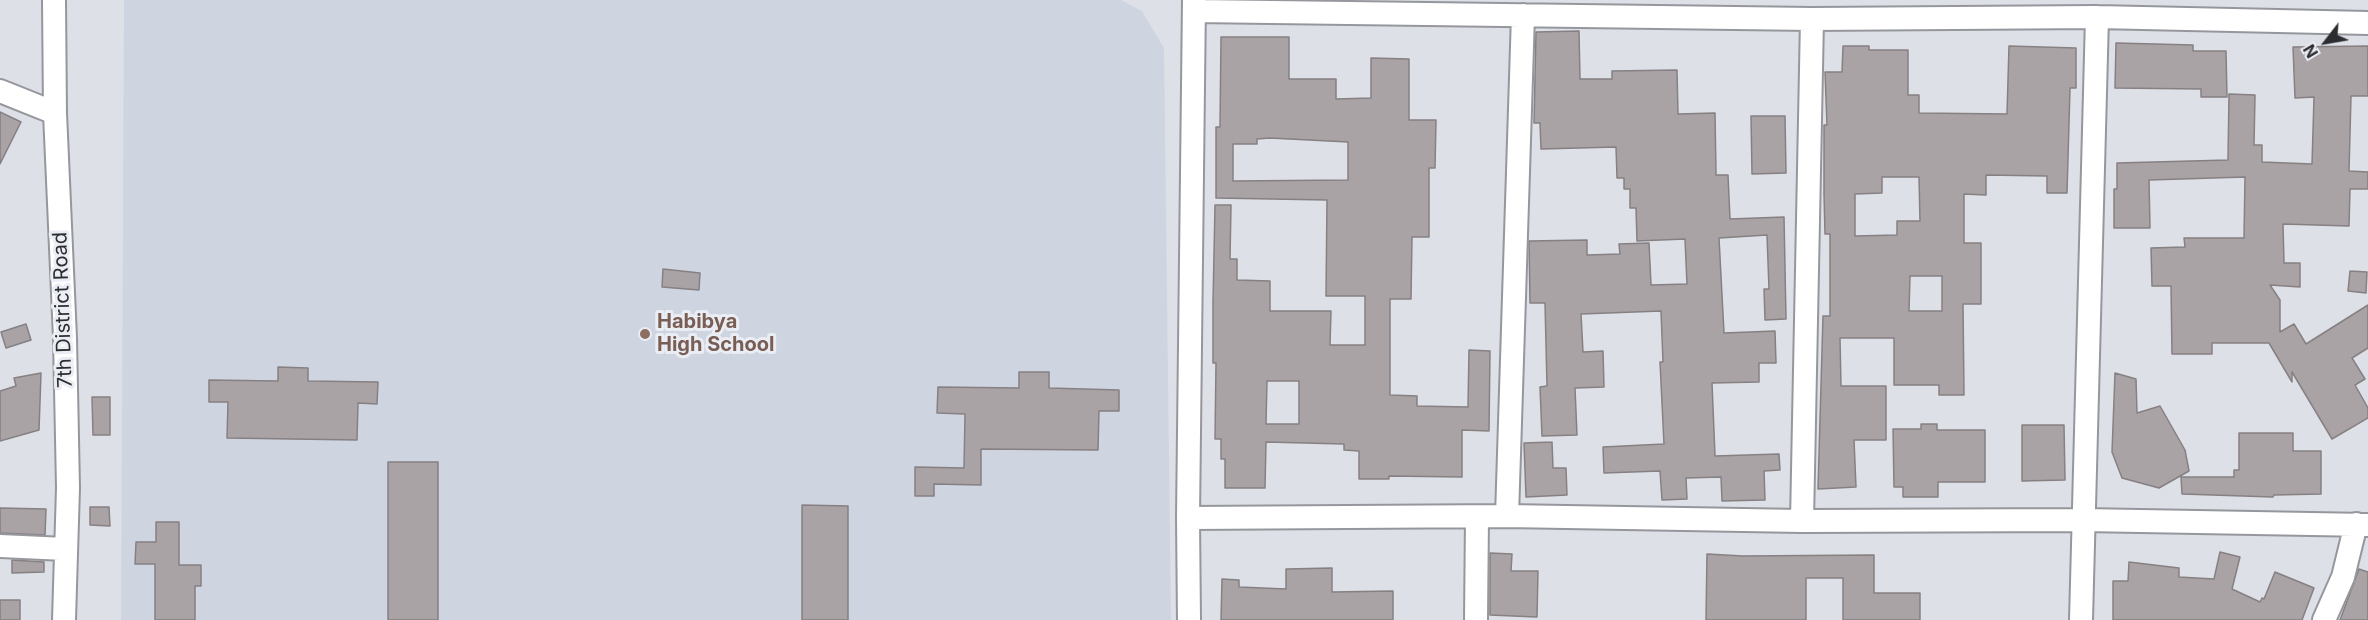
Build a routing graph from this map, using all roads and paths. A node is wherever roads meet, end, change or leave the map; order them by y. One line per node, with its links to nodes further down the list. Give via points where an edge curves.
1 (54, 0): 8 (street, 7th District Road)
2 (1194, 5): 3 (street); 11 (street)
3 (1523, 15): 5 (street); 9 (street)
4 (2097, 17): 5 (street); 6 (street); 12 (street)
5 (1812, 19): 13 (street)
6 (2368, 24)
7 (0, 91): 8 (street)
8 (55, 113): 16 (street, 7th District Road, via 65,338)
9 (1507, 516): 10 (street); 13 (street)
10 (1477, 517): 11 (street); 19 (street)
11 (1188, 518): 18 (street)
12 (2084, 520): 13 (street); 14 (street); 20 (street)
13 (1802, 521)
14 (2362, 524): 21 (street)
15 (0, 546): 16 (street)
16 (65, 549): 17 (street, 7th District Road)
17 (64, 620)
18 (1189, 620)
19 (1476, 620)
20 (2081, 620)
21 (2324, 620)

